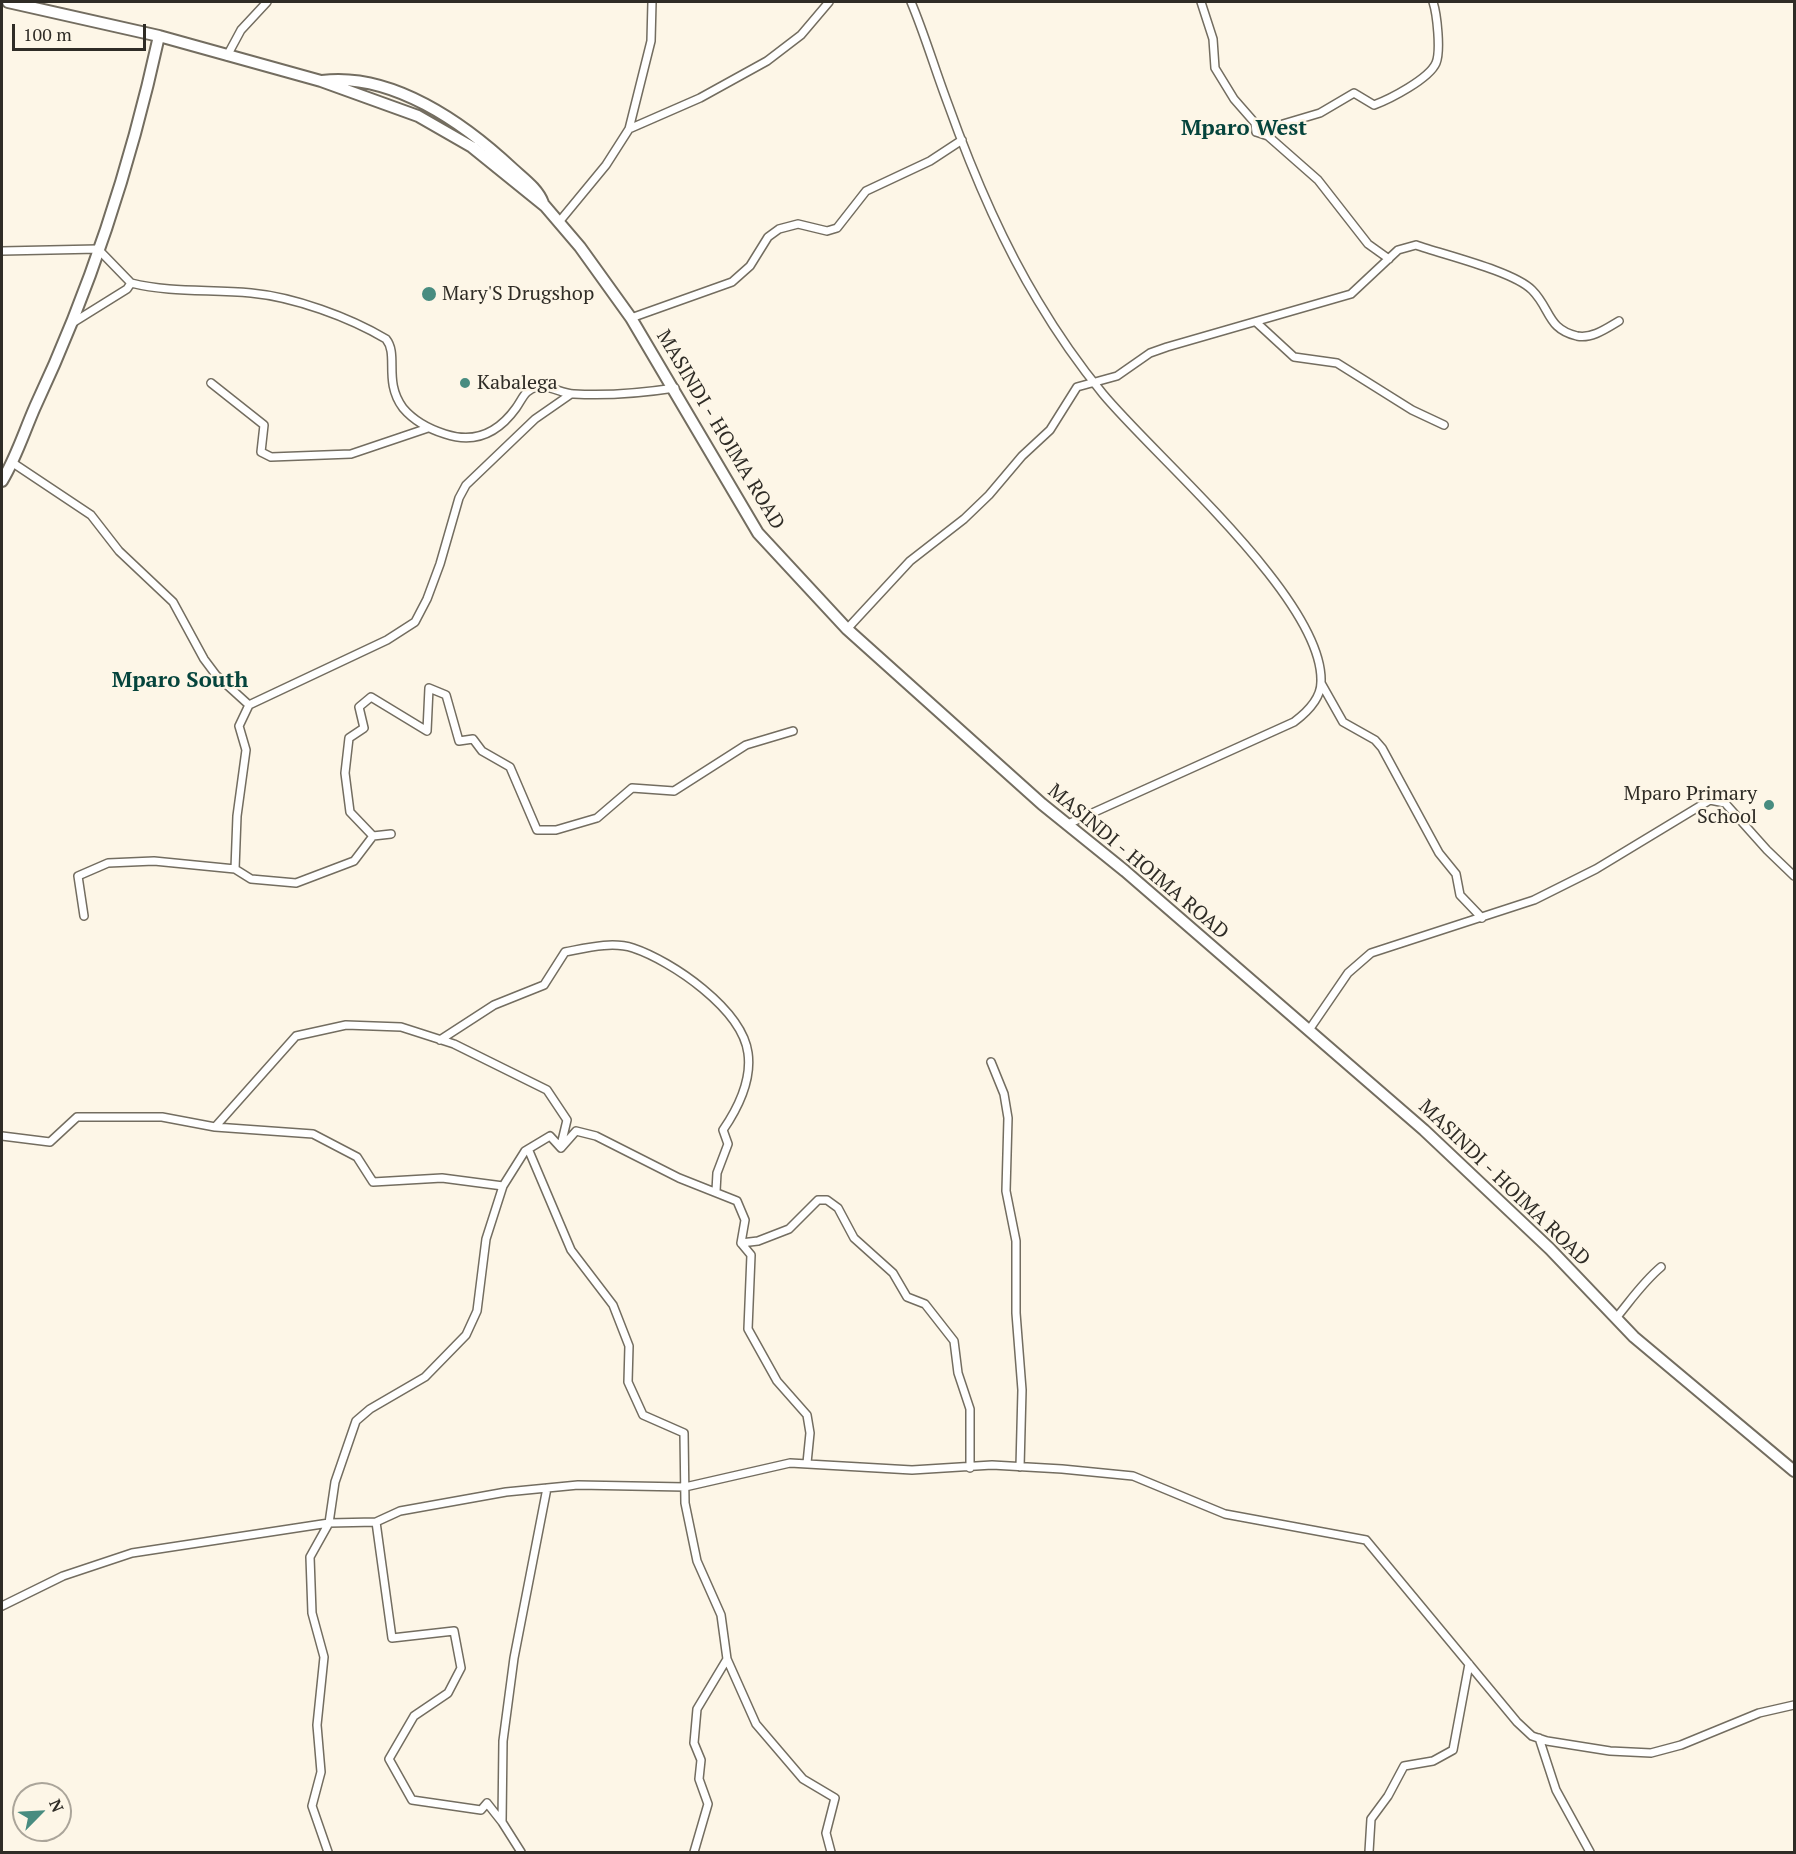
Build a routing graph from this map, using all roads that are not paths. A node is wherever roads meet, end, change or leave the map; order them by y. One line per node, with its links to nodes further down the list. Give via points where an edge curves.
1 (8, 2): 8 (main road, MASINDI - HOIMA ROAD)
2 (267, 2): 9 (street, via 241,30)
3 (652, 2): 10 (street, via 651,41)
4 (829, 2): 10 (street, via 801,35 767,61 700,98)
5 (911, 2): 12 (street)
6 (1201, 2): 11 (street, via 1213,39 1215,68 1255,123)
7 (1433, 2): 11 (street, via 1437,61 1430,71 1374,105 1354,93 1320,113)
8 (159, 36): 9 (main road, MASINDI - HOIMA ROAD); 14 (main road, via 134,143)
9 (227, 56): 13 (main road, MASINDI - HOIMA ROAD, via 321,81 437,125 472,147)
10 (629, 129): 13 (street, via 606,165)
11 (1256, 132): 16 (street, via 1268,136 1318,180 1368,244)
12 (962, 140): 18 (street, via 930,161 866,191 837,228 827,231 798,224 779,229 732,282); 23 (street, via 1008,247 1039,303)
13 (559, 222): 18 (main road, MASINDI - HOIMA ROAD)
14 (98, 249): 15 (street); 17 (street); 20 (main road)
15 (2, 250)
16 (1389, 259): 19 (street, via 1398,250 1416,245 1509,277 1533,290 1558,330 1577,336 1597,334); 21 (street, via 1351,294)
17 (131, 283): 20 (street); 27 (street, via 170,290 254,293 306,304 380,335 392,349 390,375 395,394 403,407)
18 (631, 318): 24 (main road, MASINDI - HOIMA ROAD)
19 (1619, 321)
20 (73, 322): 28 (main road)
21 (1256, 322): 23 (street, via 1167,347 1117,376); 26 (street, via 1294,357 1337,363 1412,410)
22 (212, 382): 27 (street, via 264,425 261,452 272,457 351,454)
23 (1095, 383): 30 (street, via 1077,387 1050,430 989,495 910,561); 31 (street, via 1266,568 1305,630)
24 (675, 388): 25 (street); 30 (main road, MASINDI - HOIMA ROAD, via 758,533)
25 (572, 394): 27 (street, via 543,387 528,390 508,417 490,433 477,438 454,437); 32 (street, via 535,419 466,485 427,599 415,622 403,632)
26 (1444, 425)
27 (428, 428)
28 (13, 463): 29 (main road); 32 (street, via 92,514 119,551 173,602 204,659)
29 (2, 481)
30 (848, 629): 34 (main road, MASINDI - HOIMA ROAD)
31 (1322, 683): 34 (street, via 1311,706 1286,727); 40 (street, via 1343,722 1382,748 1439,853 1456,874 1460,895)
32 (249, 705): 37 (street, via 239,726 246,750)
33 (793, 731): 36 (street, via 746,745 674,791 632,788 597,818 556,830 537,831 510,767 482,751 473,739 459,741 446,695 429,688 427,731 371,698 359,706 364,728 349,738 345,773 350,812)
34 (1068, 825): 41 (main road, MASINDI - HOIMA ROAD)
35 (391, 834): 36 (street)
36 (373, 836): 37 (street, via 354,861 296,883 251,879)
37 (235, 869): 39 (street, via 154,861 108,863 78,876)
38 (1794, 876): 40 (street, via 1725,803 1710,800 1578,879)
39 (84, 916)
40 (1482, 918): 41 (street, via 1371,953 1348,973)
41 (1310, 1030): 52 (main road, MASINDI - HOIMA ROAD, via 1424,1130 1550,1249)
42 (440, 1040): 44 (street, via 401,1027 346,1025 296,1036); 46 (street, via 548,1090 567,1120); 49 (street, via 494,1005 544,985 565,952 596,946 632,947 669,964 711,996 730,1017 748,1053 745,1088 723,1130 728,1144 717,1173)
43 (991, 1062): 54 (street, via 1004,1094 1008,1118 1006,1191 1016,1241 1022,1390)
44 (215, 1126): 45 (street, via 162,1117 77,1117 50,1142); 48 (street, via 313,1134 357,1157 373,1182 442,1178)
45 (2, 1136)
46 (561, 1148): 47 (street, via 550,1136); 49 (street, via 576,1131 596,1136 679,1179)
47 (529, 1151): 48 (street, via 513,1167); 57 (street, via 571,1251 613,1305 629,1346 628,1382 643,1415 684,1432)
48 (503, 1186): 60 (street, via 486,1239 477,1311 466,1335 425,1377 356,1421 335,1482)
49 (716, 1191): 50 (street, via 742,1207 745,1220)
50 (741, 1243): 53 (street, via 751,1255 748,1329 777,1381 807,1415); 55 (street, via 789,1229 818,1200 827,1200 838,1208 854,1238 893,1273 907,1297 925,1304 951,1334 970,1409)
51 (1661, 1267): 52 (street, via 1643,1281)
52 (1616, 1318): 56 (main road, MASINDI - HOIMA ROAD)
53 (807, 1463): 55 (street, via 912,1470); 57 (street, via 790,1463)
54 (1020, 1467): 55 (street); 63 (street, via 1134,1476 1225,1514 1366,1540)
55 (970, 1468)
56 (1794, 1471)
57 (685, 1487): 58 (street); 62 (street, via 697,1560 721,1615)
58 (547, 1488): 59 (street, via 400,1511); 66 (street, via 514,1658 503,1741)
59 (375, 1522): 60 (street); 66 (street, via 392,1638 454,1631 461,1668 448,1694 414,1716 389,1759 412,1800 481,1810 487,1803)
60 (329, 1523): 61 (street, via 132,1553 63,1576); 67 (street, via 310,1557 312,1613 324,1657 317,1725 321,1772 312,1806)
61 (2, 1606)
62 (727, 1659): 69 (street, via 697,1709 694,1743 701,1760 699,1779 708,1804); 70 (street, via 756,1724 802,1779 835,1798 826,1833)
63 (1469, 1664): 65 (street, via 1517,1722); 71 (street, via 1454,1750 1433,1761 1404,1766 1371,1820)
64 (1794, 1705): 65 (street, via 1759,1713 1652,1753 1610,1751)
65 (1539, 1738): 72 (street, via 1556,1790)
66 (502, 1822): 68 (street)
67 (328, 1852)
68 (521, 1852)
69 (694, 1852)
70 (831, 1852)
71 (1369, 1852)
72 (1590, 1852)

